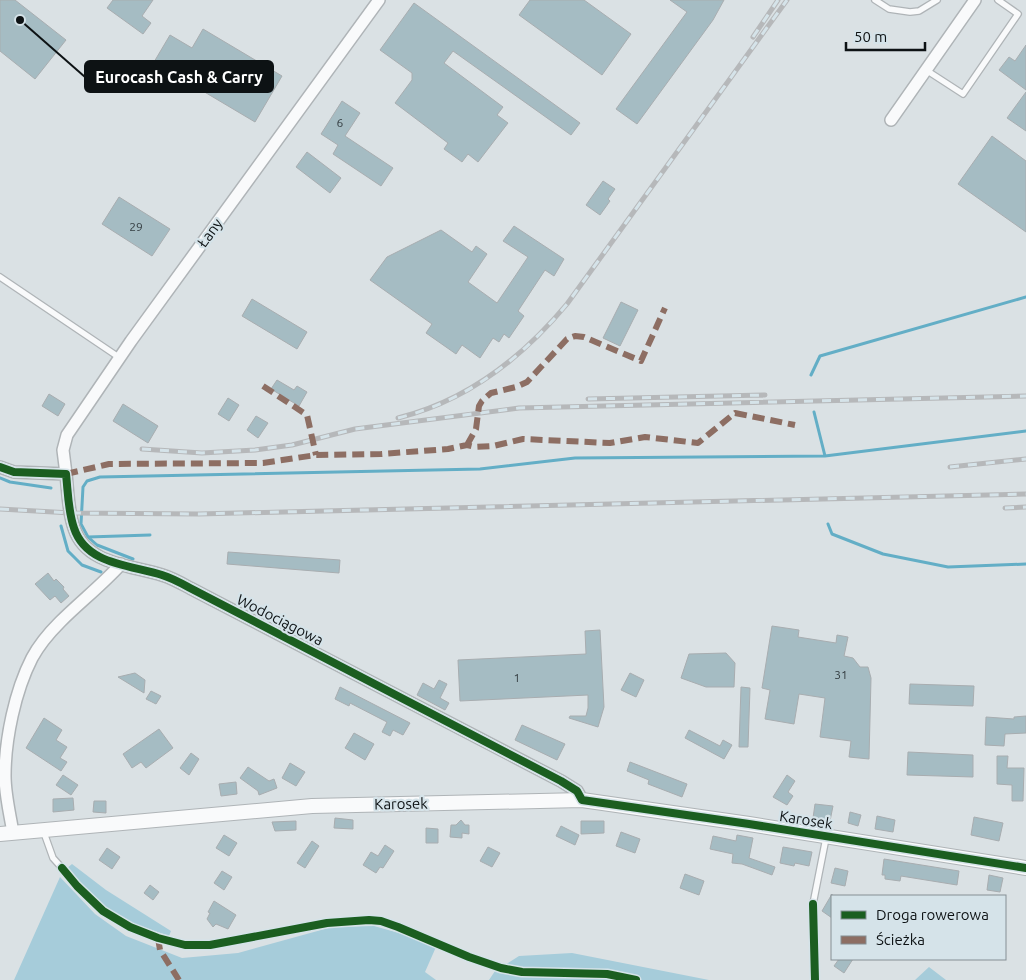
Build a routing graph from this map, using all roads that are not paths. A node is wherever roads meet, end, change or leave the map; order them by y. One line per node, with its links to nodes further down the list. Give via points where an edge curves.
1 (379, 0): 9 (street, Łany)
2 (875, 0): 3 (lane, via 888,9 910,12 919,11)
3 (937, 0)
4 (975, 0): 6 (street)
5 (998, 0): 6 (lane, via 1018,14 963,94)
6 (926, 70): 7 (street)
7 (891, 120)
8 (0, 277): 9 (lane)
9 (120, 358): 11 (street, Łany, via 67,435 63,450)
10 (0, 467): 11 (street, via 14,472)
11 (66, 474): 12 (street, Wodociągowa, via 74,530 80,540 96,555)
12 (121, 564): 13 (street, Wodociągowa, via 165,575 561,781 577,791); 15 (street, Karosek, via 60,622 33,656 24,676 6,755)
13 (582, 800): 14 (street, Karosek, via 312,806); 16 (street, Karosek)
14 (43, 830): 15 (street, Karosek); 17 (lane, via 53,858)
15 (6, 833)
16 (826, 837): 18 (street, Karosek); 19 (lane)
17 (62, 868)
18 (1026, 868)
19 (813, 904)

